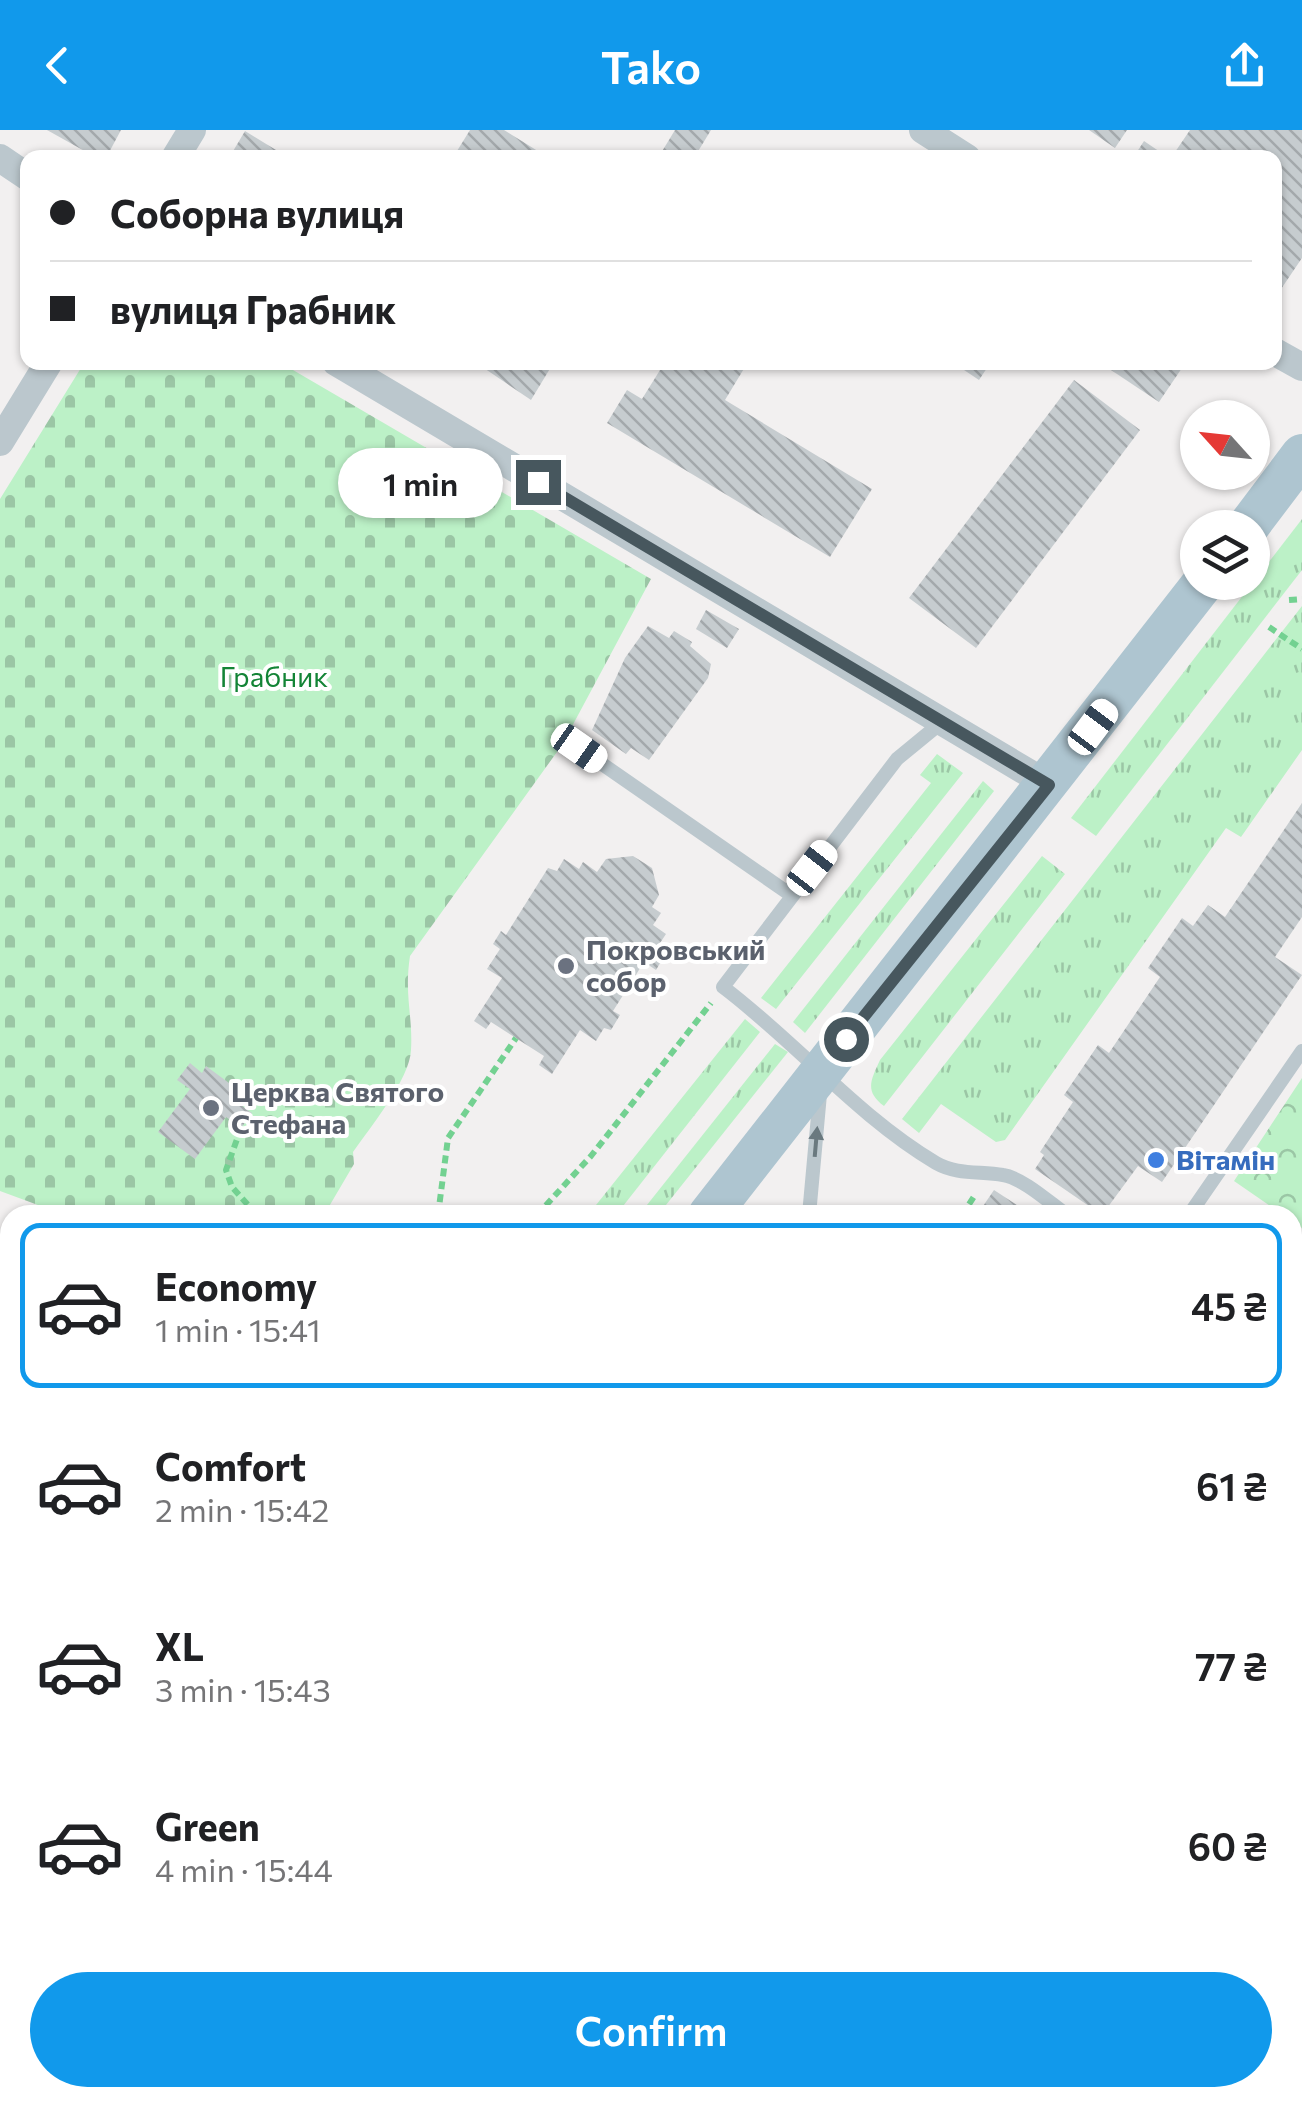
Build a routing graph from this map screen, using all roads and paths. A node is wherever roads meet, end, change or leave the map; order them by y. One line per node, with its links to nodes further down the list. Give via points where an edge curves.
1 (923, 130): 2 (street)
2 (954, 150)
3 (44, 370): 5 (street)
4 (349, 370): 13 (street)
5 (0, 442)
6 (1302, 455): 7 (main road)
7 (1260, 510)
8 (1302, 599): 10 (path)
9 (1190, 600): 15 (main road)
10 (1289, 600)
11 (1268, 627): 12 (path)
12 (1302, 649)
13 (942, 722): 15 (street); 16 (lane, via 897,758)
14 (579, 748): 16 (lane)
15 (1049, 785): 20 (main road)
16 (792, 896): 17 (lane)
17 (723, 988): 20 (lane); 24 (path)
18 (516, 1038): 23 (path, via 448,1138)
19 (1302, 1050): 28 (lane)
20 (822, 1068): 25 (main road); 26 (lane, one-way to 20); 27 (lane, via 881,1124 939,1165 1005,1174)
21 (242, 1128): 22 (path, via 226,1170)
22 (248, 1205)
23 (439, 1205)
24 (547, 1205)
25 (717, 1205)
26 (810, 1205)
27 (1052, 1205)
28 (1196, 1205)

